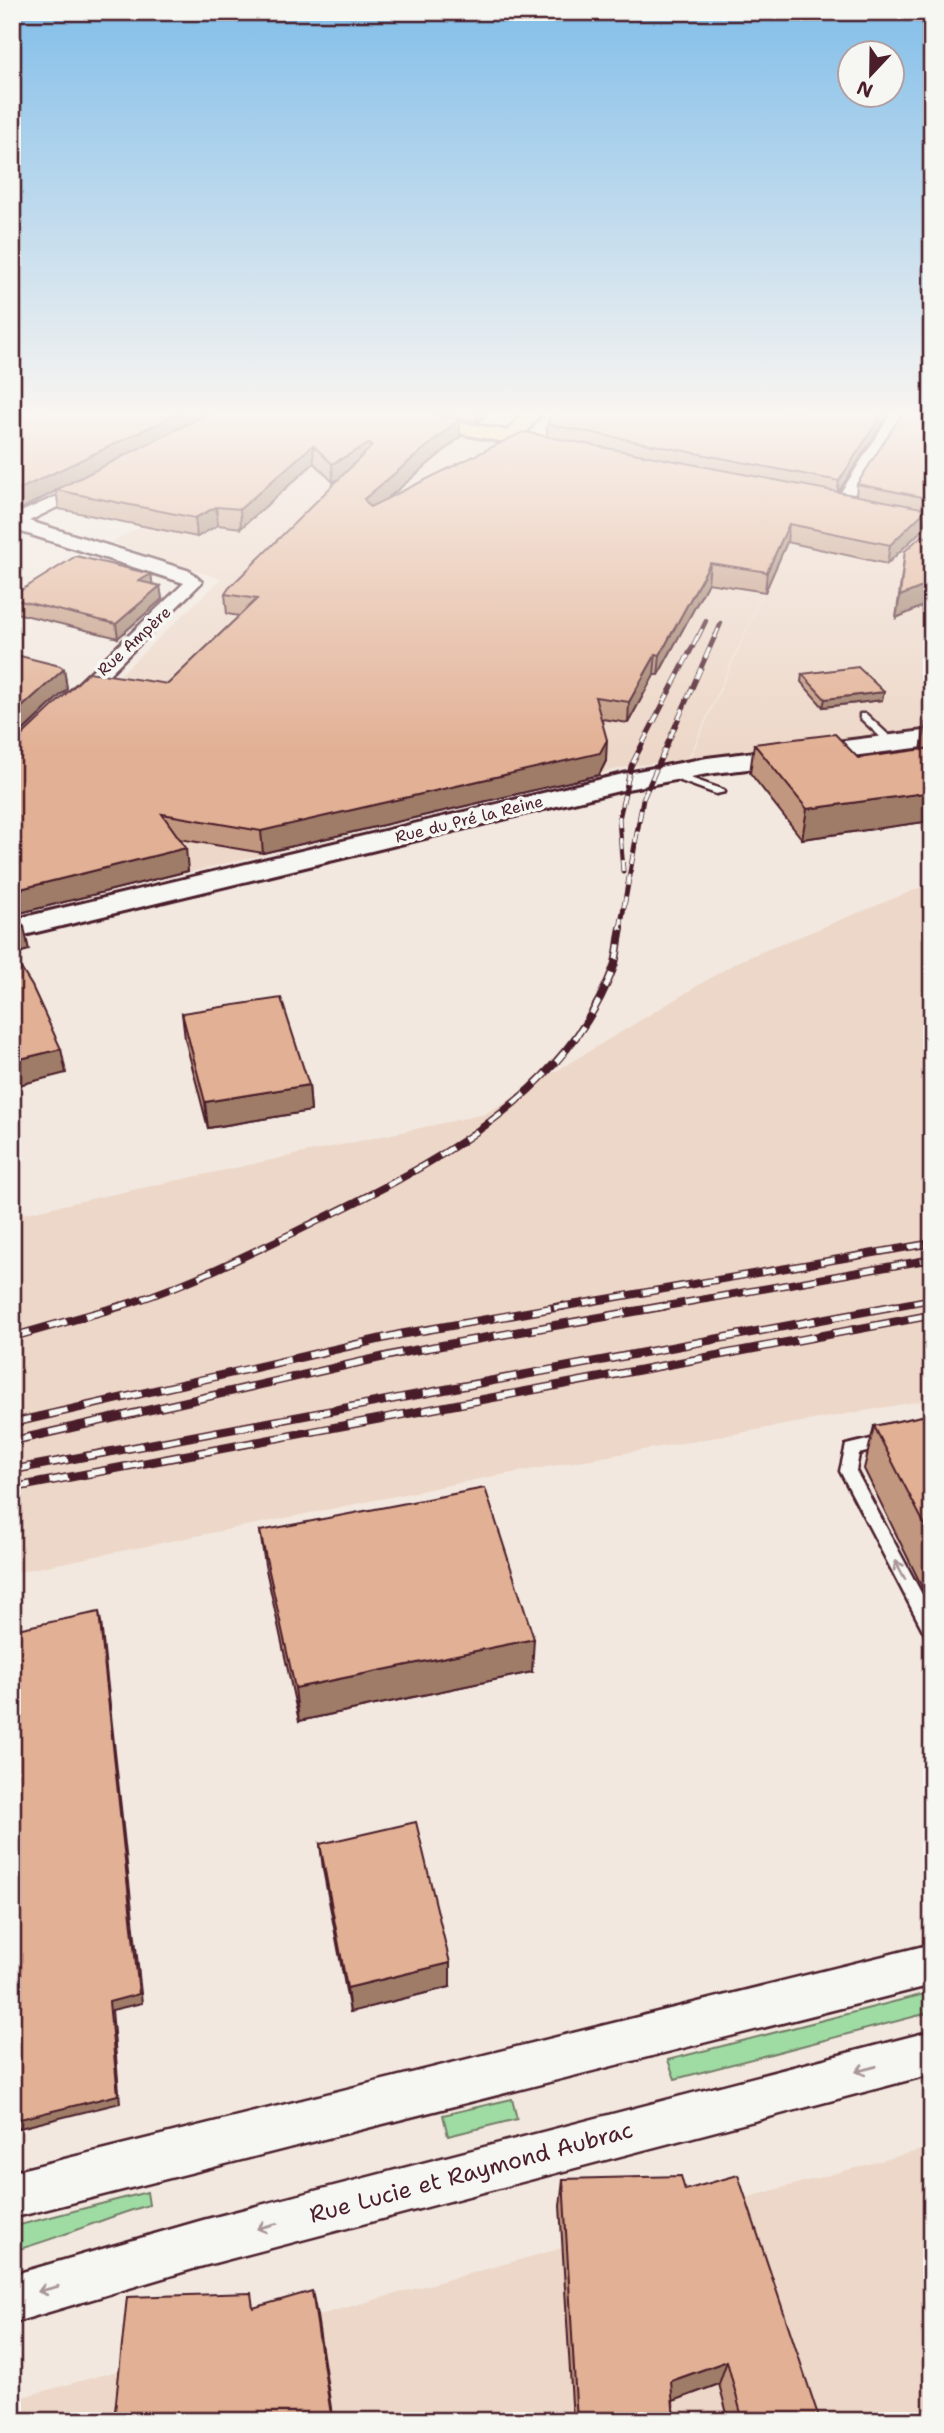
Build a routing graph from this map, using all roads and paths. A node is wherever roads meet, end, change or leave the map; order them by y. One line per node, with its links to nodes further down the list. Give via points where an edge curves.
1 (22, 525): 2 (street, Rue Ampère, via 194,582)
2 (61, 710)
3 (863, 716): 5 (lane)
4 (932, 738): 5 (main road, Rue du Pré la Reine)
5 (892, 743): 6 (main road, Rue du Pré la Reine)
6 (668, 773): 7 (lane); 8 (main road, Rue du Pré la Reine)
7 (720, 792)
8 (12, 929)
9 (905, 1437): 10 (lane, one-way to 9, via 848,1471 852,1449)
10 (932, 1631)
11 (932, 1964): 13 (street)
12 (932, 2052): 14 (street, Rue Lucie et Raymond Aubrac, one-way to 14, via 202,2243)
13 (12, 2195)
14 (12, 2299)

